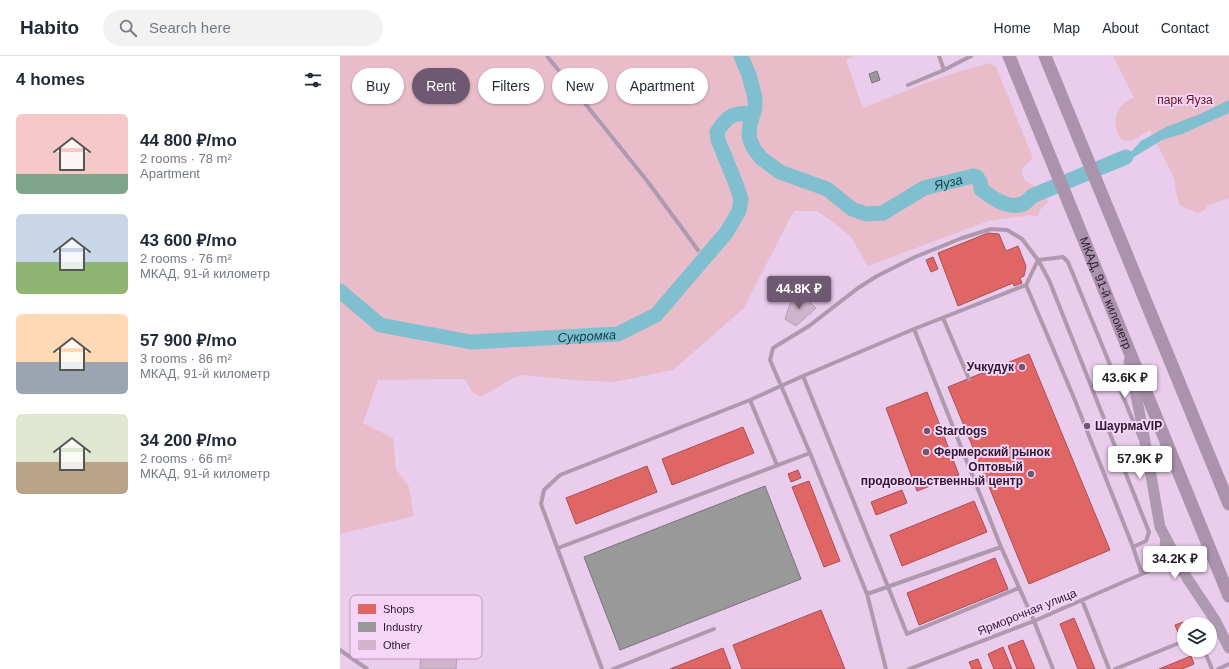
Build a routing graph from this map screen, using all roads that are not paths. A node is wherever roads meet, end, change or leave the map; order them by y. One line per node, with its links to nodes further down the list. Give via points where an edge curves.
1 (547, 56): 8 (lane, via 648,182)
2 (939, 56): 6 (lane)
3 (972, 56): 6 (lane)
4 (1009, 56): 13 (highway, МКАД, 91-й километр)
5 (1045, 56): 21 (highway)
6 (944, 70): 7 (lane)
7 (908, 85)
8 (698, 250)
9 (1038, 260): 10 (lane); 16 (lane, via 1022,239 1012,232 991,229 896,266 858,288 809,326 773,348 770,360); 19 (lane, via 1063,256 1068,262); 26 (lane, via 1049,280 1149,532 1146,541)
10 (1026, 285): 11 (lane); 26 (lane)
11 (943, 318): 12 (lane); 15 (lane)
12 (914, 329): 14 (lane); 25 (lane)
13 (1124, 339): 19 (main road); 34 (highway, МКАД, 91-й километр)
14 (803, 376): 16 (lane); 31 (lane)
15 (969, 378)
16 (781, 386): 17 (lane); 18 (lane)
17 (750, 400): 20 (lane); 27 (lane, via 560,475 544,490 541,504)
18 (810, 453): 20 (lane); 33 (lane)
19 (1147, 456): 24 (main road)
20 (777, 465): 27 (lane)
21 (1217, 476): 22 (main road); 23 (highway)
22 (1229, 499)
23 (1229, 504)
24 (1162, 531): 28 (lane, via 1159,556); 30 (main road)
25 (1001, 547): 31 (lane); 32 (lane)
26 (1133, 547): 29 (lane)
27 (558, 548): 46 (lane)
28 (1151, 570): 29 (lane, Ярморочная улица); 30 (lane, via 1177,572)
29 (1142, 574): 35 (lane, Ярморочная улица)
30 (1187, 577): 39 (main road, via 1215,620)
31 (887, 588): 32 (lane, via 907,634); 33 (lane)
32 (1019, 588): 36 (lane)
33 (867, 594): 48 (lane)
34 (1229, 596)
35 (1082, 600): 36 (lane, Ярморочная улица); 51 (lane)
36 (1034, 621): 49 (lane, Ярморочная улица); 50 (lane)
37 (714, 629): 47 (lane)
38 (1177, 644): 52 (lane)
39 (1229, 648)
40 (340, 650): 41 (lane)
41 (350, 657)
42 (1207, 657): 53 (lane)
43 (353, 659): 45 (lane)
44 (1229, 664): 54 (lane)
45 (367, 669)
46 (602, 669)
47 (614, 669)
48 (886, 669)
49 (909, 669)
50 (1053, 669)
51 (1109, 669)
52 (1115, 669)
53 (1212, 669)
54 (1218, 669)

